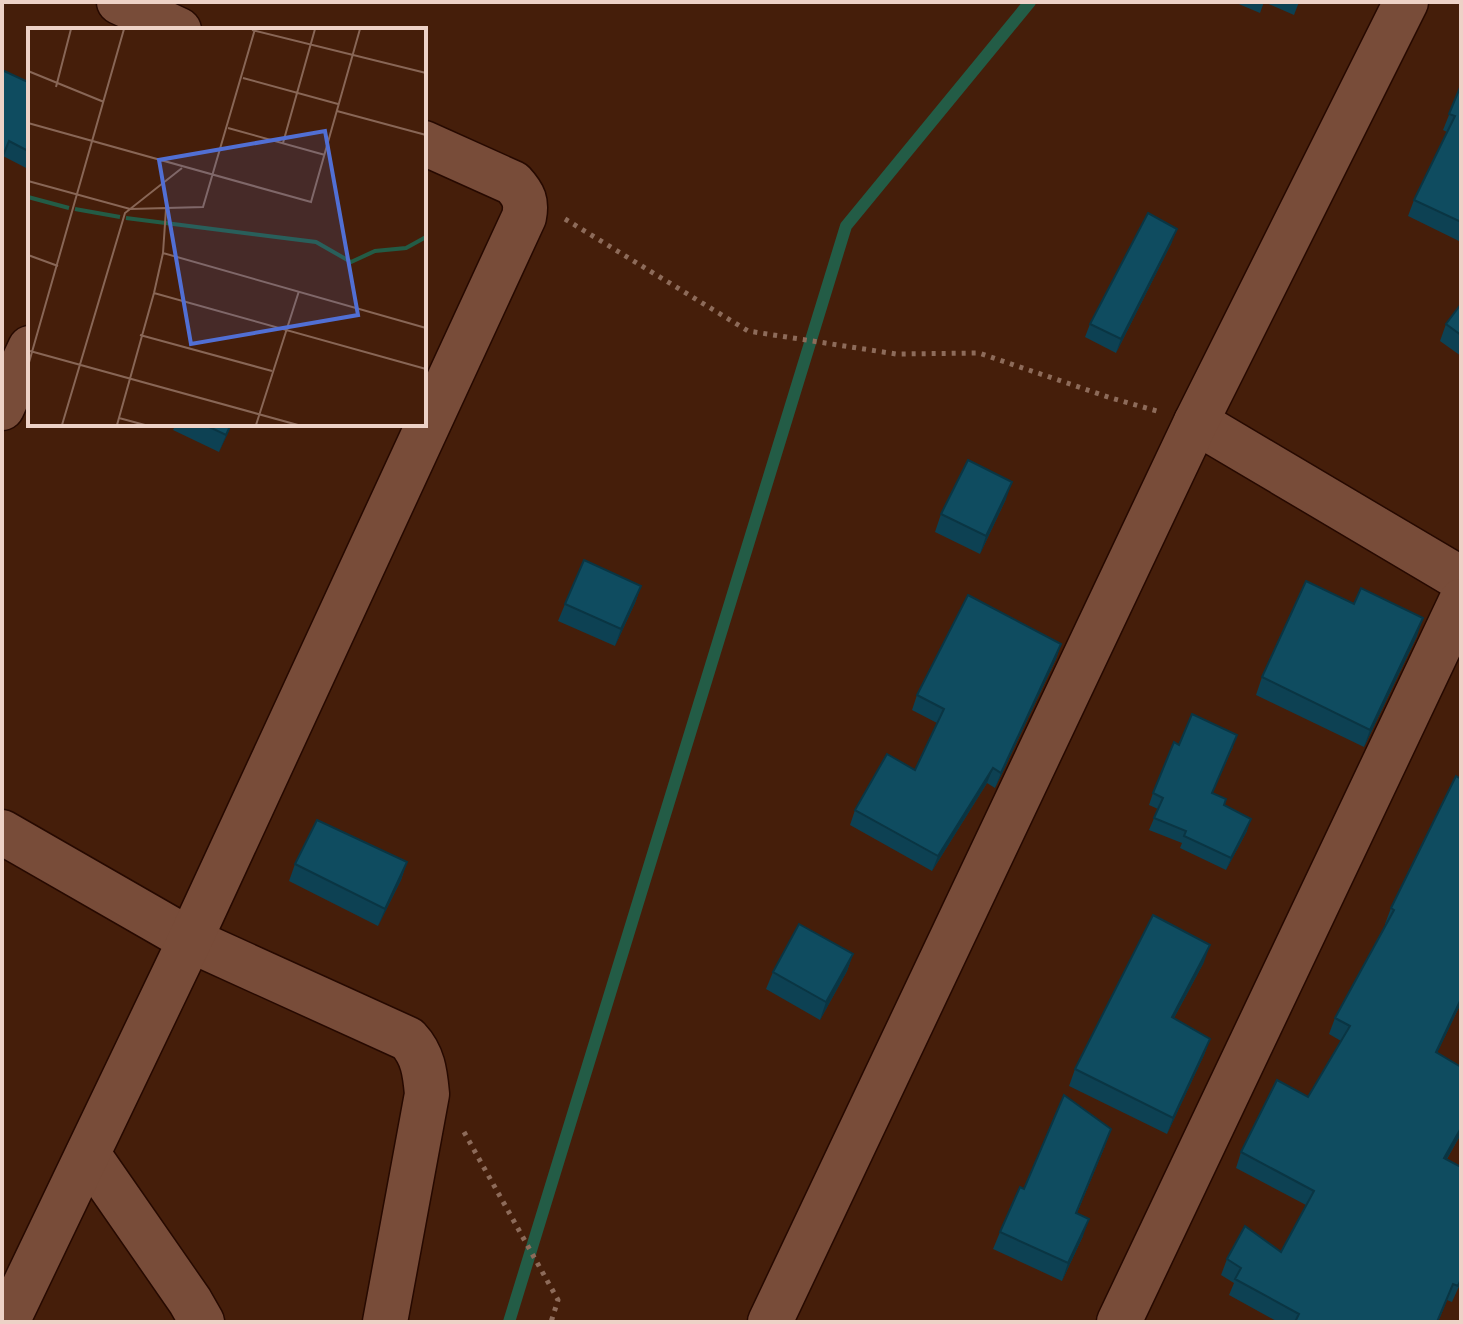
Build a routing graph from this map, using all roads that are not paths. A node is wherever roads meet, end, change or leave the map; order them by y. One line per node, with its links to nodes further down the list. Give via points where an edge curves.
1 (119, 2): 3 (street)
2 (1406, 2): 9 (street)
3 (175, 28)
4 (426, 144): 13 (street, via 513,183 527,205 524,217)
5 (2, 328): 6 (street)
6 (28, 340)
7 (28, 352): 8 (street)
8 (2, 408)
9 (1196, 422): 10 (street); 18 (street)
10 (1461, 579)
11 (1461, 601): 19 (street)
12 (2, 832): 13 (street)
13 (190, 940): 14 (street); 17 (street, via 408,1039 419,1051 427,1094)
14 (88, 1154): 15 (street); 16 (street)
15 (7, 1322)
16 (202, 1322)
17 (385, 1322)
18 (770, 1322)
19 (1119, 1322)

